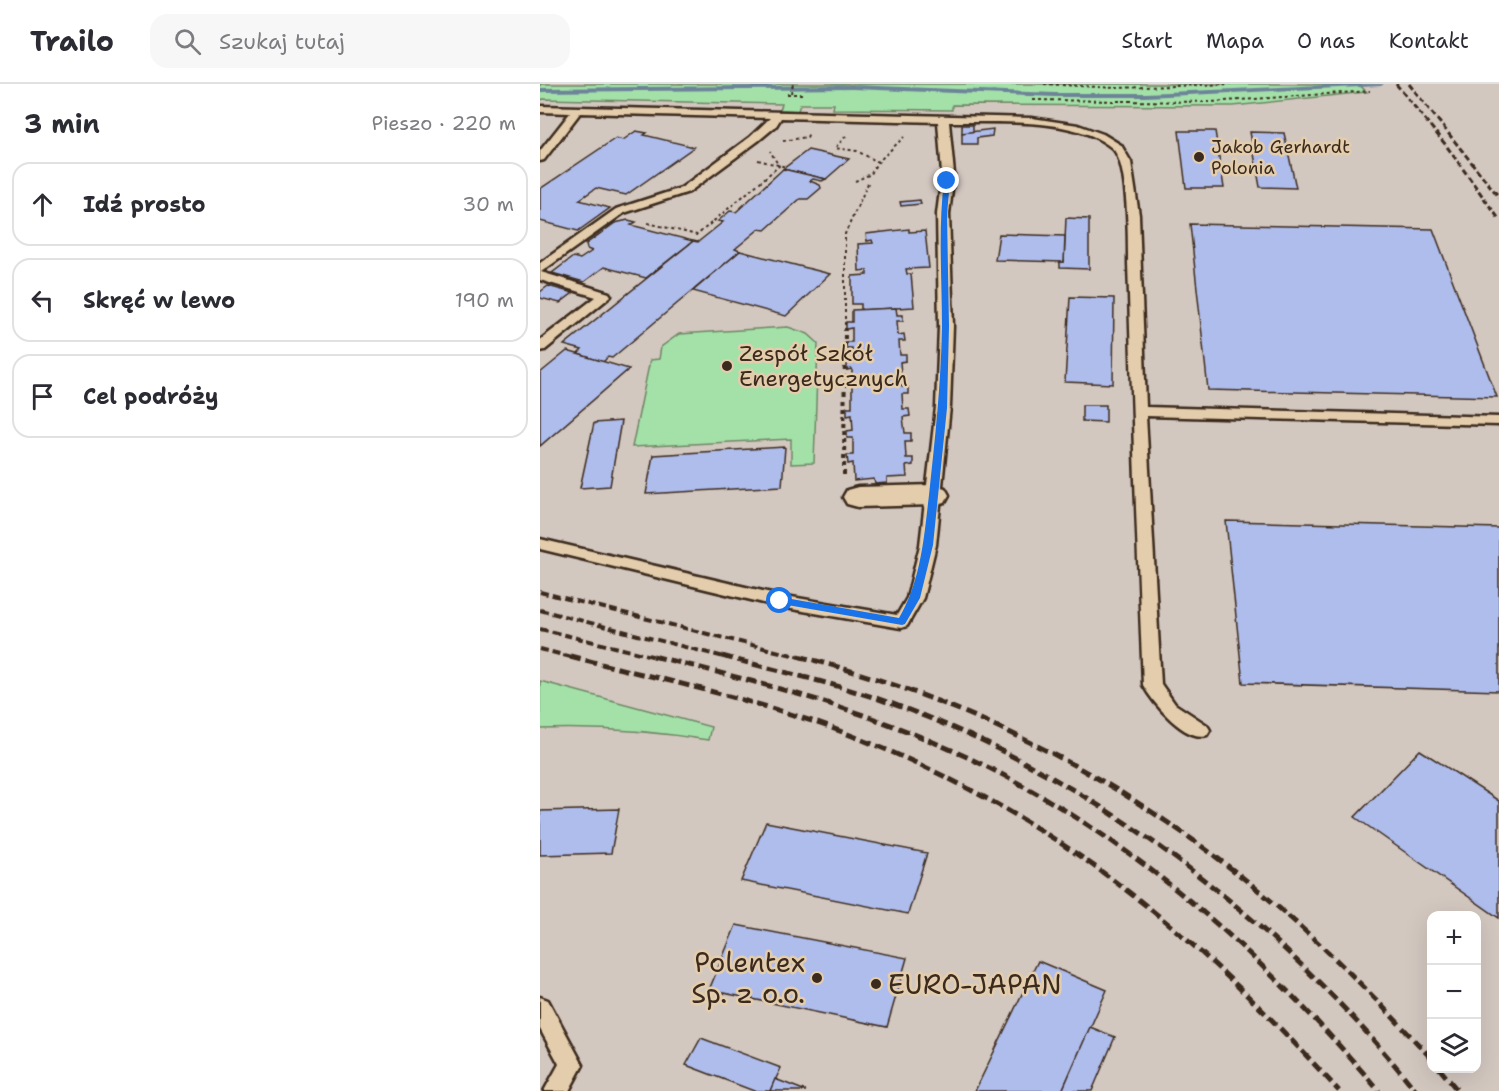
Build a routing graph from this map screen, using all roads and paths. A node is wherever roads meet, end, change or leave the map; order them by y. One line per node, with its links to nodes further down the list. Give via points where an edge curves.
1 (793, 84): 4 (path)
2 (1044, 84): 3 (path, via 1116,88)
3 (1231, 84)
4 (791, 92)
5 (540, 109): 6 (lane)
6 (578, 109): 7 (lane); 12 (lane)
7 (777, 115): 8 (lane); 16 (lane, via 754,139 685,190)
8 (859, 116): 9 (lane); 13 (path, via 835,148 857,151)
9 (917, 118): 10 (lane); 13 (path, via 917,124)
10 (943, 118): 20 (lane, via 1056,124 1099,135 1117,147 1126,162 1133,215); 22 (lane, via 948,174 944,214 945,369)
11 (766, 145): 16 (path, via 779,166 697,235 634,219)
12 (540, 158)
13 (878, 162): 14 (path, via 871,174)
14 (855, 181)
15 (869, 181): 23 (path, via 845,234 845,499)
16 (635, 207): 17 (lane, via 612,216)
17 (540, 269)
18 (540, 276): 19 (lane, via 605,296)
19 (540, 347)
20 (1138, 411): 21 (lane); 25 (lane, via 1152,685 1169,709)
21 (1499, 421)
22 (934, 495): 23 (street); 24 (lane, via 928,545 915,598 902,622 780,601)
23 (858, 497)
24 (540, 544)
25 (1201, 730)
26 (540, 1006): 27 (lane, via 572,1065)
27 (556, 1091)

